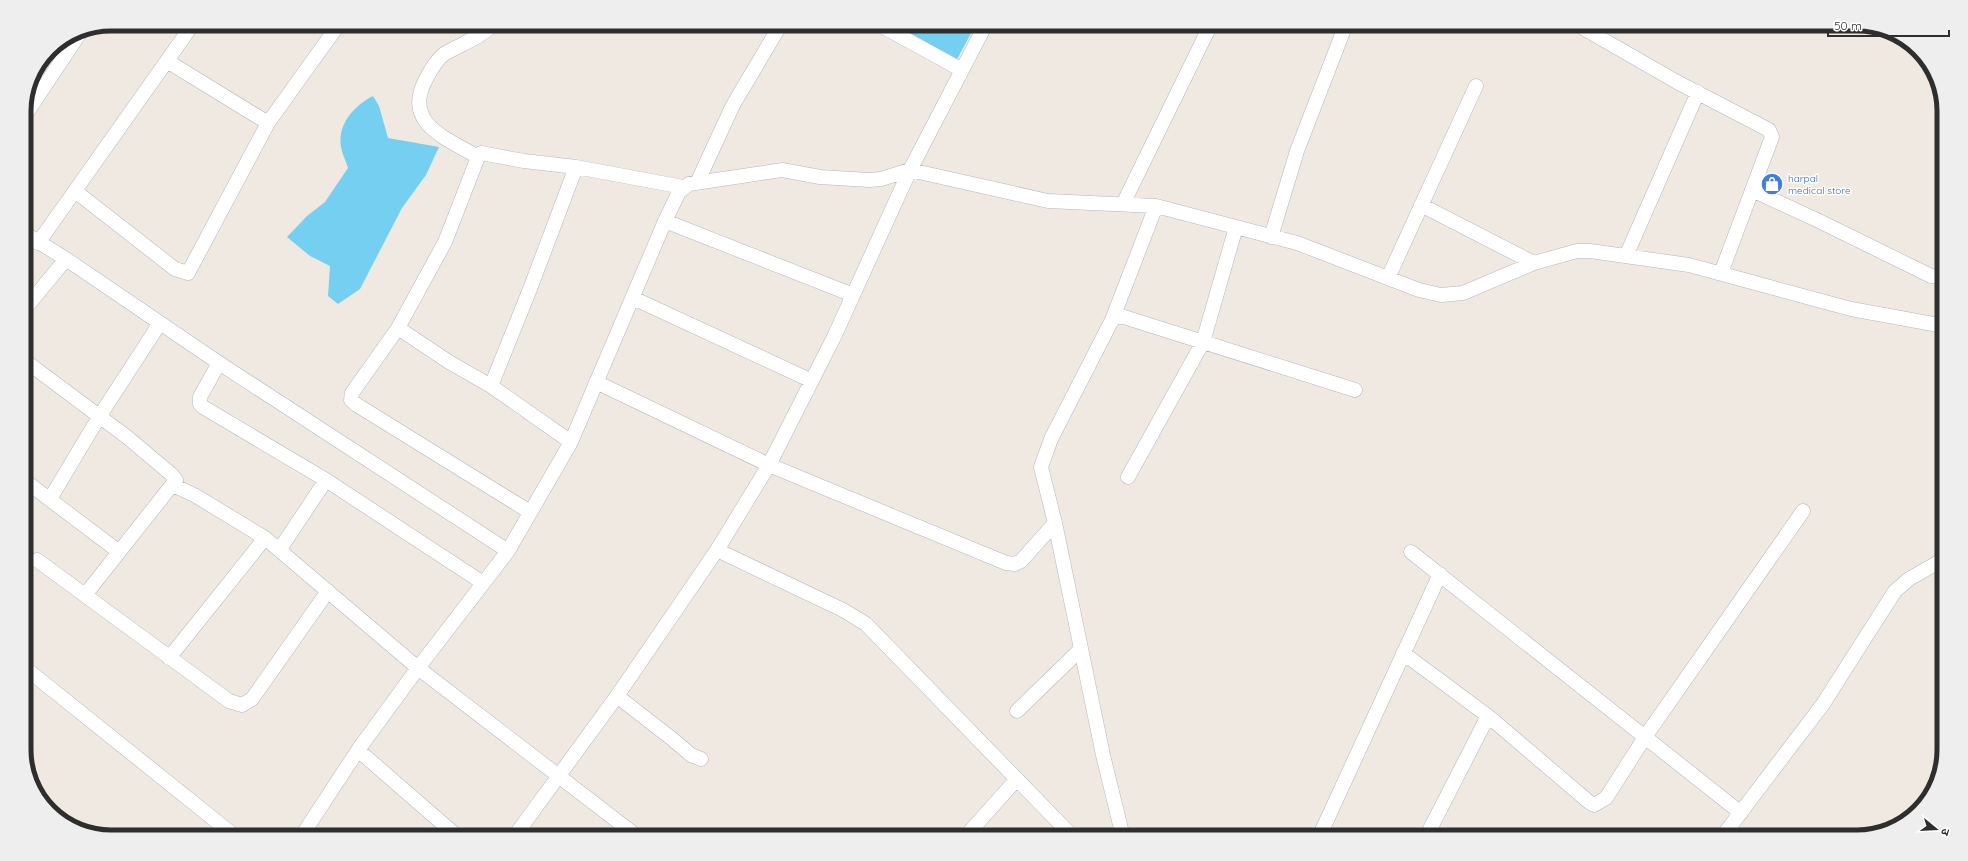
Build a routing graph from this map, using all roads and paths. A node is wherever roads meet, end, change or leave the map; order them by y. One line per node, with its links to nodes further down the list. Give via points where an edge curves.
1 (188, 31): 11 (street)
2 (334, 31): 16 (street)
3 (484, 31): 17 (street, via 443,55 427,76 418,101 419,112 424,122)
4 (777, 31): 20 (street, via 733,106)
5 (891, 31): 12 (street)
6 (982, 31): 12 (street)
7 (1208, 31): 24 (street)
8 (1343, 31): 29 (street, via 1297,151)
9 (1589, 31): 14 (street)
10 (76, 39): 15 (street)
11 (167, 61): 16 (street); 23 (street)
12 (962, 70): 19 (street)
13 (1476, 86): 25 (street)
14 (1698, 92): 22 (street, via 1771,133 1772,137); 32 (street)
15 (31, 106)
16 (268, 123): 23 (street, via 188,273 175,269)
17 (478, 157): 18 (street, via 481,153 486,153 524,161); 44 (street, via 445,242)
18 (576, 167): 21 (street); 50 (street)
19 (910, 170): 20 (street, via 869,180 820,177 782,170); 24 (street, via 1048,201); 38 (street)
20 (698, 183): 21 (street)
21 (683, 187): 27 (street)
22 (1752, 190): 35 (street); 36 (street, via 1931,276)
23 (75, 191): 31 (street)
24 (1123, 204): 26 (street)
25 (1421, 205): 34 (street); 37 (street)
26 (1156, 206): 28 (street); 41 (street)
27 (665, 221): 38 (street); 39 (street)
28 (1236, 227): 29 (street); 45 (street)
29 (1271, 237): 37 (street, via 1297,243)
30 (31, 238): 31 (street)
31 (38, 243): 33 (street)
32 (1626, 256): 34 (street, via 1577,251); 35 (street, via 1689,265)
33 (66, 259): 40 (street); 42 (street)
34 (1534, 263): 37 (street, via 1464,293 1441,295)
35 (1721, 274): 43 (street, via 1851,309)
36 (1937, 276)
37 (1388, 278)
38 (853, 295): 48 (street)
39 (633, 298): 48 (street); 49 (street)
40 (31, 302)
41 (1112, 320): 45 (street, via 1124,317); 62 (street, via 1042,460 1042,473)
42 (160, 323): 46 (street); 52 (street)
43 (1937, 325)
44 (398, 328): 50 (street); 61 (street, via 352,393 351,400)
45 (1203, 342): 51 (street); 55 (street)
46 (219, 363): 56 (street, via 200,397 200,404); 67 (street)
47 (31, 365): 52 (street)
48 (812, 380): 54 (street)
49 (596, 382): 53 (street); 54 (street)
50 (491, 386): 53 (street)
51 (1354, 390)
52 (99, 417): 58 (street, via 171,474 176,480); 59 (street)
53 (571, 442): 61 (street)
54 (769, 465): 62 (street, via 1006,563 1015,564 1021,561); 65 (street)
55 (1128, 477)
56 (326, 480): 64 (street); 72 (street)
57 (31, 485): 59 (street)
58 (173, 486): 63 (street, via 196,496); 66 (street)
59 (50, 499): 66 (street)
60 (1803, 511): 83 (street)
61 (530, 512): 67 (street)
62 (1055, 523): 75 (street)
63 (265, 538): 64 (street); 77 (street)
64 (280, 549): 73 (street)
65 (717, 550): 80 (street); 87 (street, via 866,624)
66 (118, 551): 74 (street)
67 (508, 551): 72 (street)
68 (1411, 552): 71 (street)
69 (38, 560): 74 (street)
70 (1937, 563): 88 (street, via 1908,579 1896,591 1823,704)
71 (1440, 574): 76 (street); 83 (street)
72 (483, 583): 78 (street)
73 (328, 591): 77 (street, via 248,703 242,705 229,701); 78 (street)
74 (84, 595): 77 (street)
75 (1081, 649): 81 (street); 96 (street)
76 (1403, 653): 82 (street); 97 (street)
77 (169, 658)
78 (418, 668): 84 (street); 86 (street)
79 (31, 673): 89 (street)
80 (617, 696): 85 (street, via 691,755); 86 (street)
81 (1017, 711)
82 (1488, 716): 83 (street, via 1594,804 1606,798); 98 (street)
83 (1645, 737): 88 (street)
84 (358, 750): 90 (street); 91 (street)
85 (701, 760)
86 (558, 776): 92 (street); 93 (street)
87 (1016, 779): 94 (street); 95 (street)
88 (1741, 813): 99 (street)
89 (227, 830)
90 (306, 830)
91 (450, 830)
92 (519, 830)
93 (629, 830)
94 (973, 830)
95 (1066, 830)
96 (1121, 830)
97 (1322, 830)
98 (1430, 830)
99 (1728, 830)

